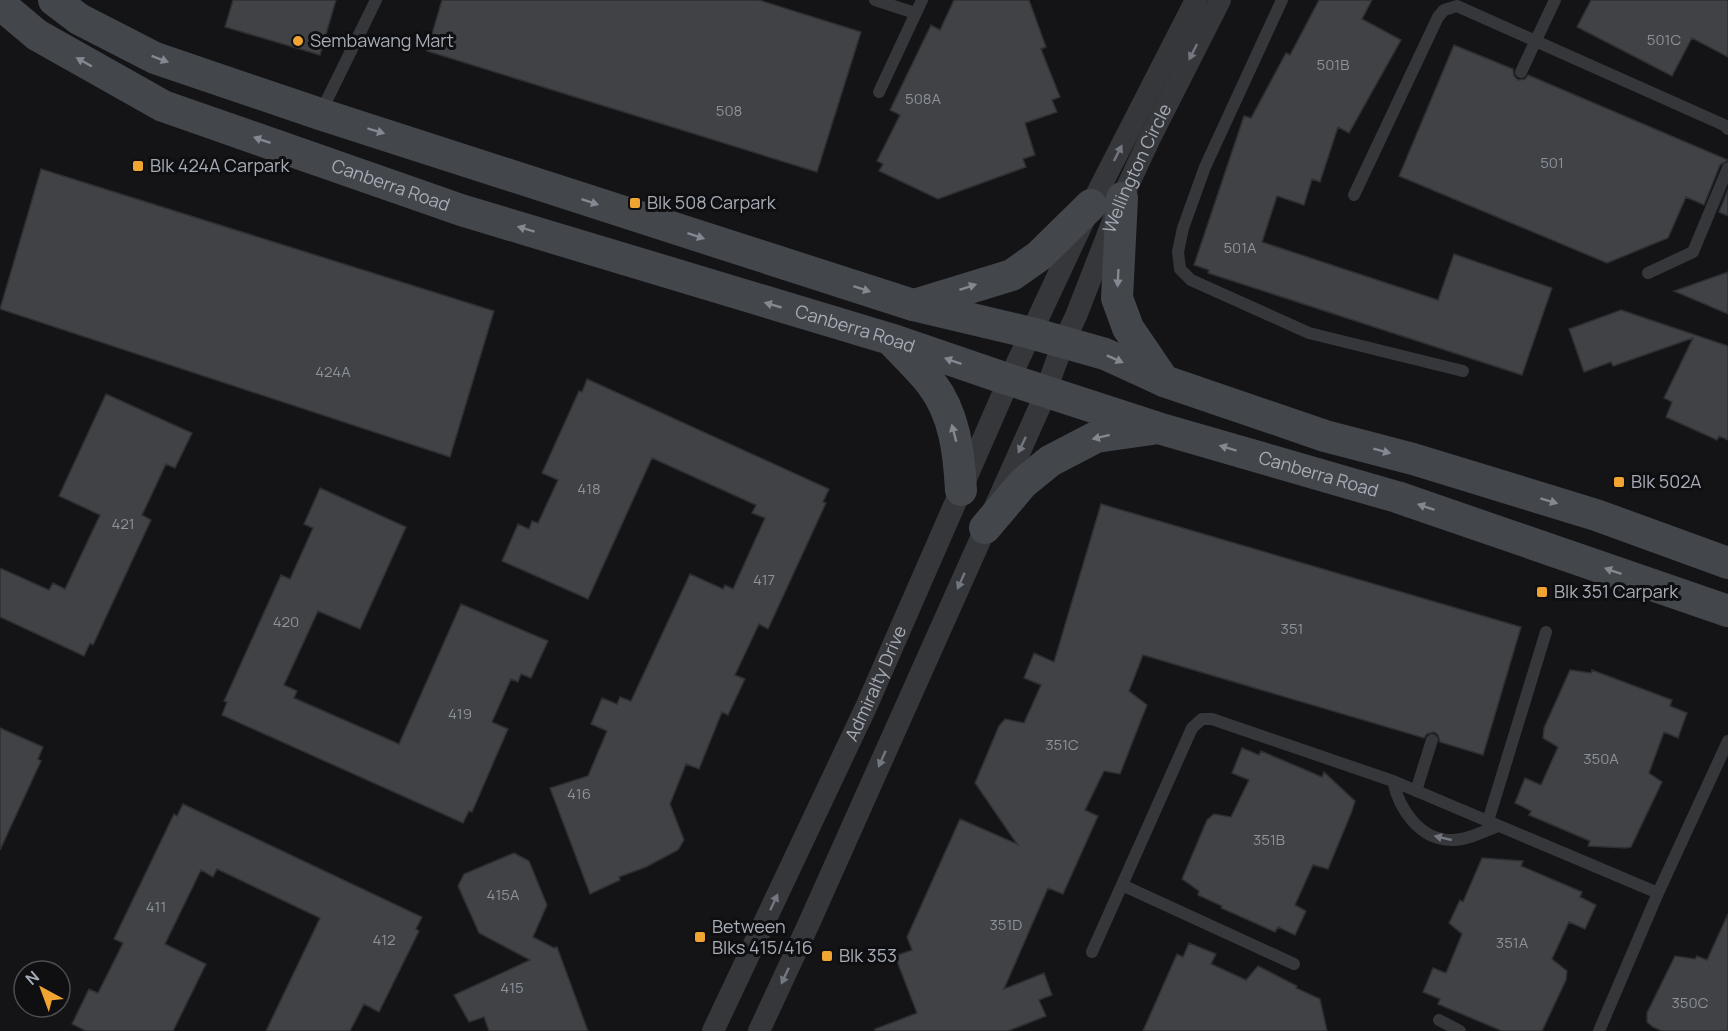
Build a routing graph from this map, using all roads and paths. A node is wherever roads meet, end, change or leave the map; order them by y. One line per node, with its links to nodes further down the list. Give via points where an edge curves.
1 (54, 0): 14 (main road, one-way to 14, via 79,19 155,58)
2 (376, 0): 14 (lane)
3 (875, 0): 10 (lane)
4 (921, 0): 10 (lane)
5 (1196, 0): 19 (street, Wellington Circle, one-way to 5)
6 (1220, 0): 18 (street, Wellington Circle, one-way to 18)
7 (1282, 0): 25 (lane, via 1204,167 1183,228 1178,252 1180,268 1191,280 1310,333)
8 (1555, 0): 11 (lane)
9 (0, 4): 23 (main road, Canberra Road, one-way to 9, via 461,210 164,106 37,35)
10 (915, 13): 13 (lane)
11 (1536, 41): 12 (lane); 15 (lane); 17 (lane, via 1457,6 1444,10)
12 (1521, 72)
13 (879, 92)
14 (320, 114): 21 (main road, one-way to 21)
15 (1728, 129)
16 (1728, 168): 20 (lane, via 1693,252)
17 (1354, 195)
18 (1122, 198): 24 (street, Wellington Circle); 27 (main road, one-way to 27, via 1117,298 1128,328)
19 (1091, 205): 21 (main road, one-way to 19, via 1012,275 1039,256); 22 (street, Wellington Circle)
20 (1648, 273)
21 (913, 305): 22 (main road)
22 (1031, 333): 24 (main road); 26 (street, Admiralty Drive)
23 (890, 339): 26 (main road, Canberra Road, one-way to 23); 30 (main road, one-way to 23, via 960,454 948,411 931,383)
24 (1064, 341): 27 (main road, one-way to 27, via 1105,354); 28 (street, Admiralty Drive)
25 (1463, 371)
26 (1009, 380): 28 (main road, Canberra Road); 30 (street, Admiralty Drive)
27 (1164, 381): 32 (main road, one-way to 32, via 1325,436 1596,515)
28 (1045, 392): 29 (main road, Canberra Road); 31 (street, Admiralty Drive, one-way to 31)
29 (1158, 428): 31 (main road, one-way to 31, via 1096,437 1050,461 1023,483); 33 (main road, Canberra Road, one-way to 29, via 1397,497)
30 (961, 490): 45 (street, Admiralty Drive, one-way to 30, via 867,705)
31 (985, 528): 46 (street, Admiralty Drive, one-way to 46)
32 (1728, 563)
33 (1728, 611)
34 (1546, 632): 39 (lane)
35 (1432, 740): 38 (lane)
36 (1728, 741): 41 (lane)
37 (1393, 781): 38 (lane); 39 (lane, one-way to 37, via 1470,836 1439,839 1419,828 1405,812); 40 (lane, via 1212,719 1202,719 1192,728)
38 (1416, 790): 39 (lane)
39 (1493, 824): 41 (lane)
40 (1122, 885): 42 (lane); 43 (lane)
41 (1658, 893): 48 (lane)
42 (1092, 952)
43 (1294, 964)
44 (1438, 1020): 47 (lane)
45 (713, 1031)
46 (759, 1031)
47 (1460, 1031)
48 (1599, 1031)

